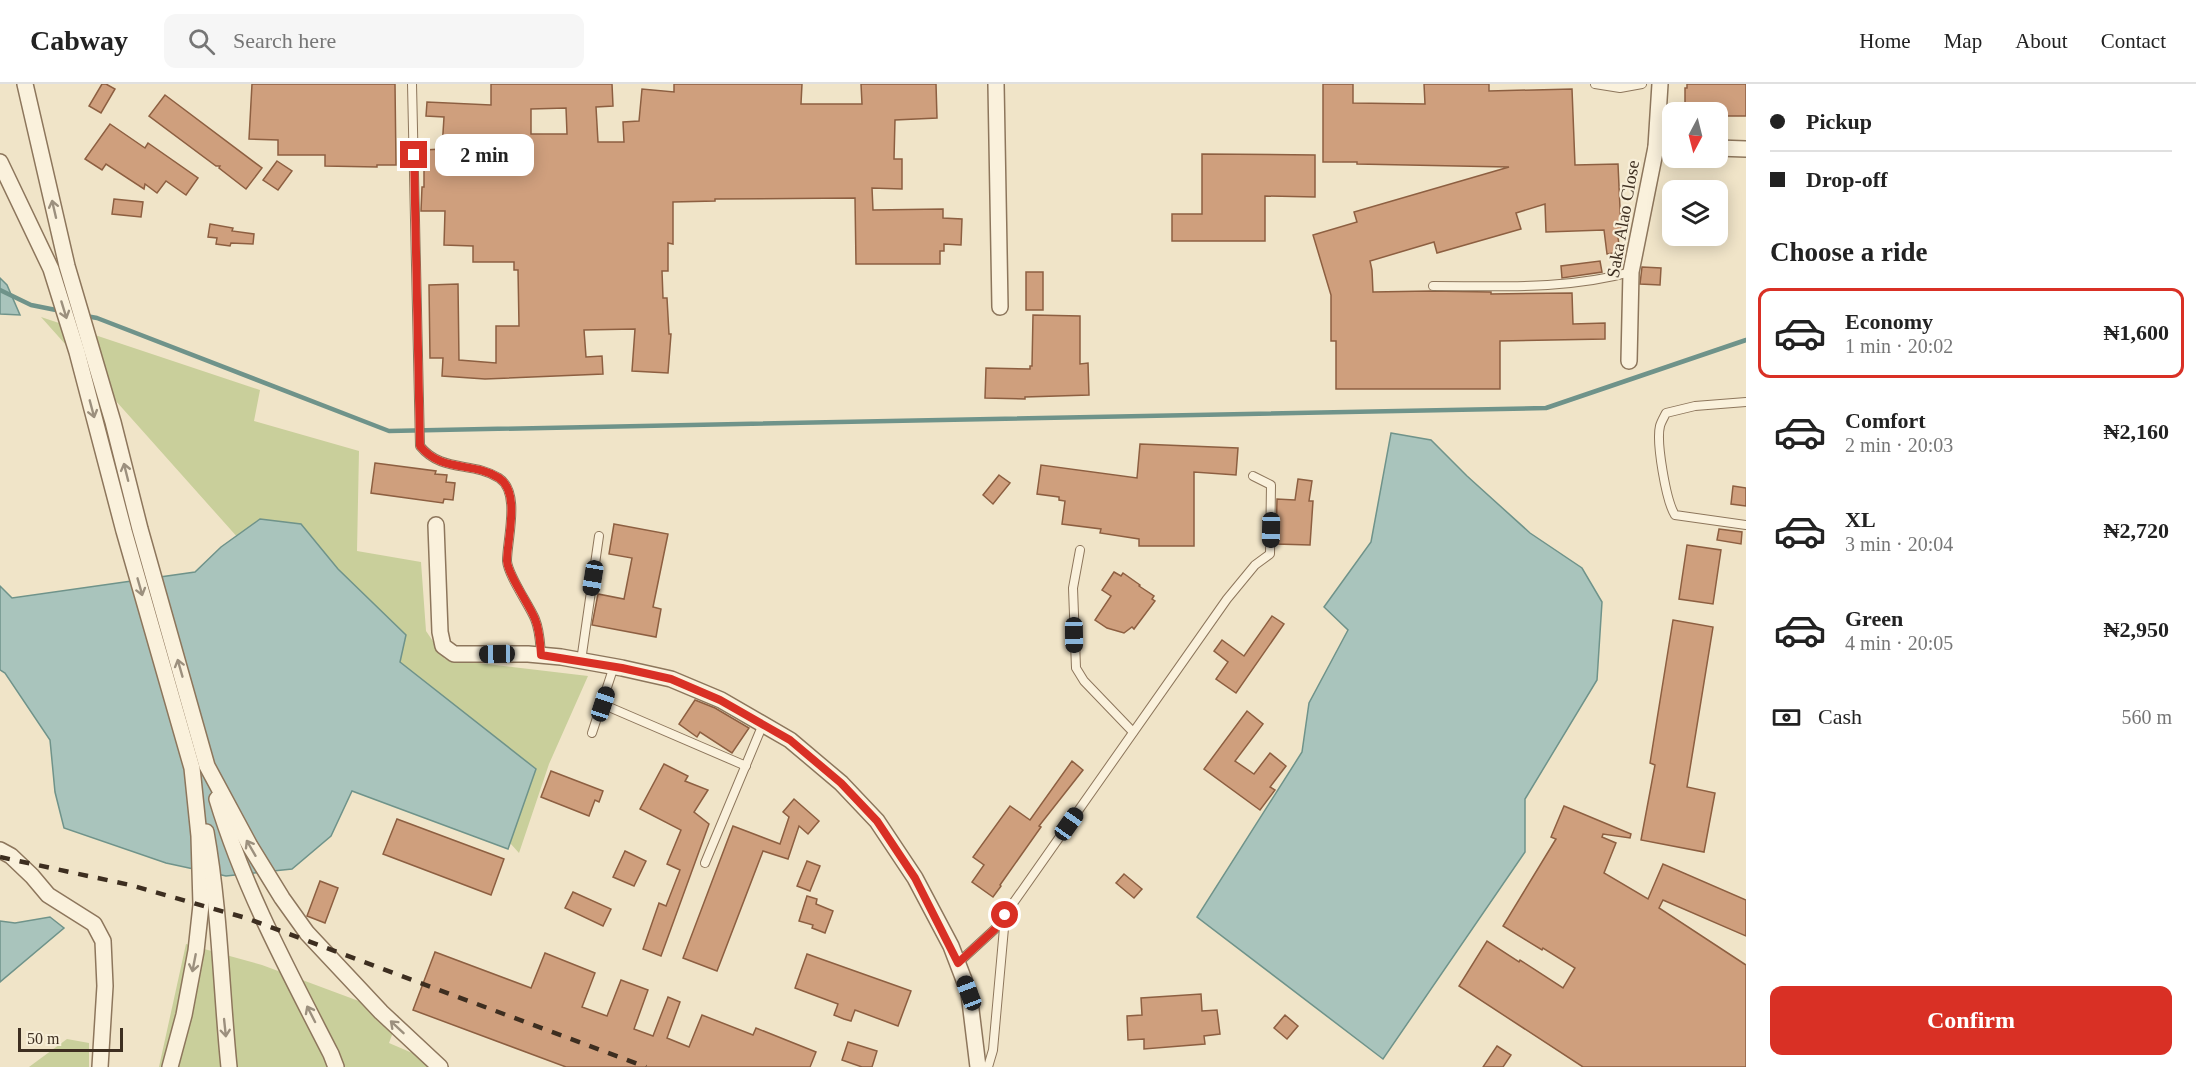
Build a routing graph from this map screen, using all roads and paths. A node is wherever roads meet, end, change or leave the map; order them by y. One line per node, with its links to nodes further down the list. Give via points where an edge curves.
1 (26, 84): 15 (street, one-way to 1)
2 (412, 84): 23 (lane, via 420,446 446,464 475,468 501,479 512,500 507,564 535,618)
3 (996, 84): 14 (street)
4 (1594, 84): 5 (lane, via 1620,88)
5 (1642, 84)
6 (1660, 84): 7 (street, Saka Alao Close)
7 (1656, 147): 8 (street); 12 (street, Saka Alao Close)
8 (1662, 147)
9 (1728, 148): 10 (street)
10 (1746, 149)
11 (0, 162): 15 (street, one-way to 15)
12 (1631, 272): 13 (lane, via 1552,285); 16 (street, Saka Alao Close)
13 (1433, 286)
14 (999, 307)
15 (84, 350): 31 (street)
16 (1629, 361)
17 (1746, 402): 20 (lane, via 1666,413 1659,427 1665,482 1675,515)
18 (1253, 476): 28 (lane, via 1271,485 1270,554 1227,599)
19 (436, 525): 23 (street, via 442,646 454,654)
20 (1746, 525)
21 (599, 536): 24 (lane)
22 (1080, 550): 28 (lane, via 1073,588 1076,668)
23 (541, 655): 24 (street)
24 (581, 661): 25 (street)
25 (614, 666): 26 (lane); 27 (street, via 671,679)
26 (603, 704): 29 (lane); 30 (lane)
27 (764, 724): 30 (lane); 35 (street, via 833,776 877,821 915,878)
28 (1133, 732): 34 (lane)
29 (592, 733)
30 (746, 766): 33 (lane)
31 (199, 767): 37 (street, one-way to 37, via 201,905 186,1004); 38 (street, one-way to 38, via 217,907); 39 (street, one-way to 31, via 255,904); 40 (street, one-way to 31, via 381,1012 307,933)
32 (0, 850): 36 (street, via 11,856 48,895 94,924 103,941 105,986)
33 (705, 863)
34 (1005, 915): 35 (lane); 42 (lane, via 993,1050)
35 (958, 963): 41 (street, via 969,993)
36 (100, 1067)
37 (170, 1067)
38 (229, 1067)
39 (336, 1067)
40 (440, 1067)
41 (978, 1067)
42 (988, 1067)

